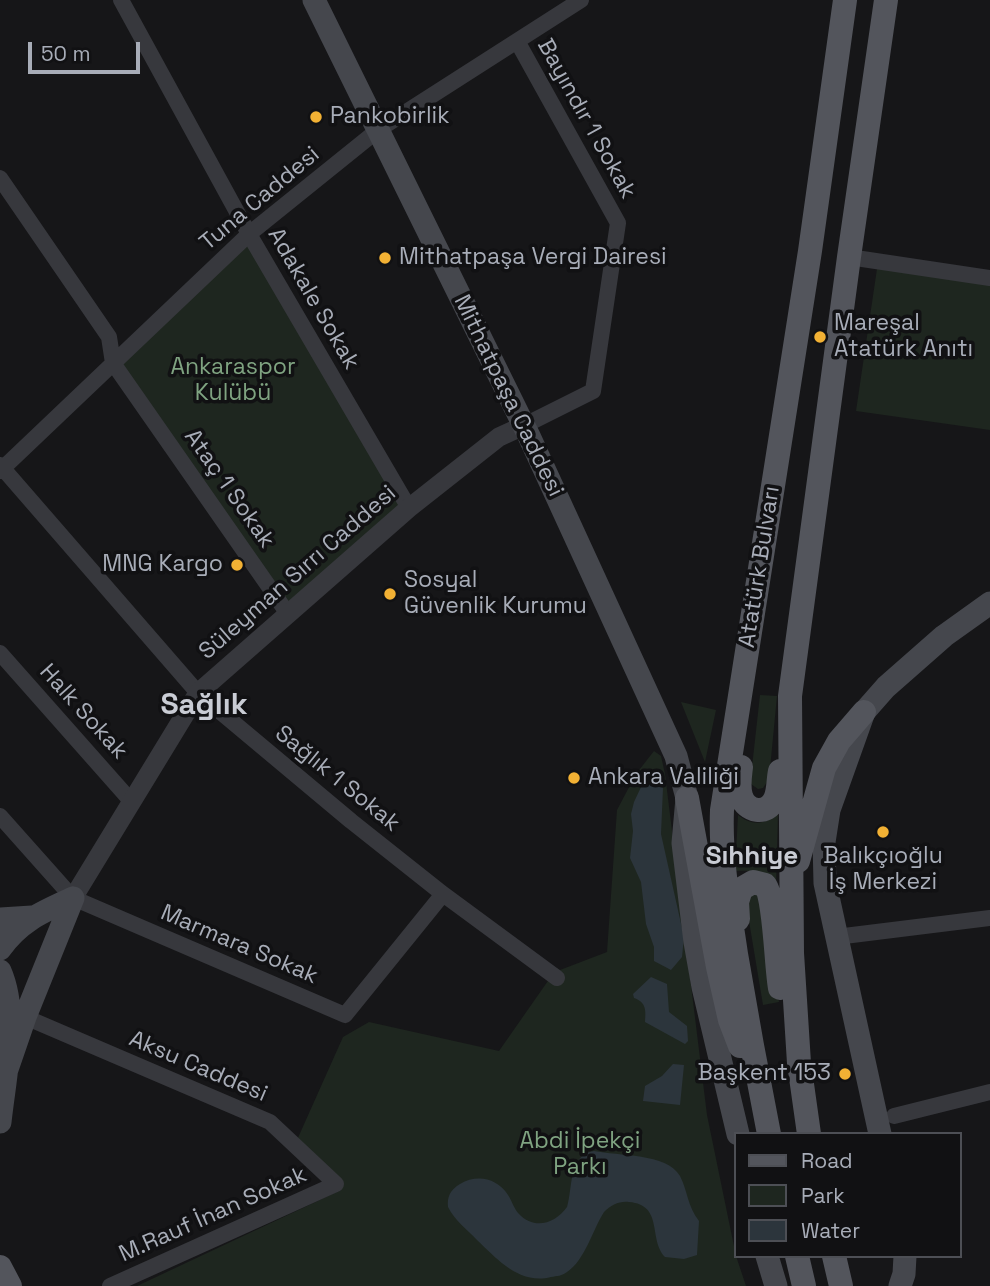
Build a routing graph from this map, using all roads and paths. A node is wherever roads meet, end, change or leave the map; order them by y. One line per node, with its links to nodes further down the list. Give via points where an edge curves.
1 (121, 0): 9 (street, Adakale Sokak)
2 (314, 0): 7 (main road, Mithatpaşa Caddesi)
3 (581, 0): 6 (street, Tuna Caddesi)
4 (845, 0): 19 (main road, Atatürk Bulvarı)
5 (886, 0): 10 (main road, Atatürk Bulvarı)
6 (517, 41): 7 (street, Tuna Caddesi); 13 (street, Bayındır 1 Sokak, via 618,223 593,391)
7 (378, 130): 9 (street, Tuna Caddesi); 13 (main road, Mithatpaşa Caddesi)
8 (0, 178): 12 (street, Ataç 1 Sokak, via 109,337)
9 (249, 234): 12 (street, Tuna Caddesi); 15 (street, Adakale Sokak)
10 (849, 257): 11 (street); 21 (main road, Atatürk Bulvarı)
11 (990, 278)
12 (113, 363): 14 (street, Tuna Caddesi); 17 (street, Ataç 1 Sokak)
13 (523, 426): 15 (street, Süleyman Sırrı Caddesi, via 499,437); 23 (main road, Mithatpaşa Caddesi, via 676,756)
14 (1, 468): 20 (street, Sağlık 1 Sokak)
15 (409, 508): 17 (street, Süleyman Sırrı Caddesi)
16 (990, 603): 22 (main road, via 944,636)
17 (288, 614): 20 (street, Süleyman Sırrı Caddesi)
18 (0, 653): 24 (street, Halk Sokak)
19 (742, 686): 21 (main road, via 739,789 743,802 753,810 768,807 775,798); 36 (main road, Atatürk Bulvarı, via 722,823 726,888)
20 (198, 694): 24 (street, Süleyman Sırrı Caddesi); 27 (street, Sağlık 1 Sokak)
21 (790, 696): 26 (main road, Atatürk Bulvarı)
22 (864, 712): 26 (main road, via 824,768); 32 (main road, via 829,810 824,842 825,883)
23 (687, 798): 39 (main road, via 730,1020); 44 (main road, Mithatpaşa Caddesi, via 683,843 695,942)
24 (131, 801): 28 (street, Süleyman Sırrı Caddesi)
25 (0, 816): 28 (street, Marmara Sokak)
26 (791, 882): 38 (main road, Atatürk Bulvarı)
27 (443, 894): 28 (street, Marmara Sokak, via 345,1015); 35 (street, Sağlık 1 Sokak)
28 (73, 898): 29 (main road); 37 (main road)
29 (32, 917): 31 (main road); 33 (main road)
30 (990, 918): 32 (street)
31 (0, 919)
32 (835, 937): 43 (main road)
33 (0, 949)
34 (0, 971): 40 (main road, via 9,1018)
35 (557, 978)
36 (742, 986): 38 (main road, via 738,897 744,886 756,881 771,896 776,966); 39 (main road, Atatürk Bulvarı)
37 (25, 1017): 40 (main road); 47 (street, Aksu Caddesi, via 270,1122)
38 (799, 1063): 46 (main road, Atatürk Bulvarı)
39 (756, 1071): 45 (main road, Atatürk Bulvarı)
40 (4, 1078): 42 (main road)
41 (990, 1092): 43 (street)
42 (0, 1122)
43 (884, 1122)
44 (738, 1132)
45 (769, 1132)
46 (809, 1132)
47 (336, 1184): 54 (street, M.Rauf İnan Sokak)
48 (768, 1258): 55 (main road)
49 (797, 1258): 56 (main road)
50 (834, 1258): 57 (main road)
51 (905, 1258): 58 (main road)
52 (0, 1267): 53 (main road)
53 (10, 1286)
54 (110, 1286)
55 (776, 1286)
56 (804, 1286)
57 (841, 1286)
58 (900, 1286)

